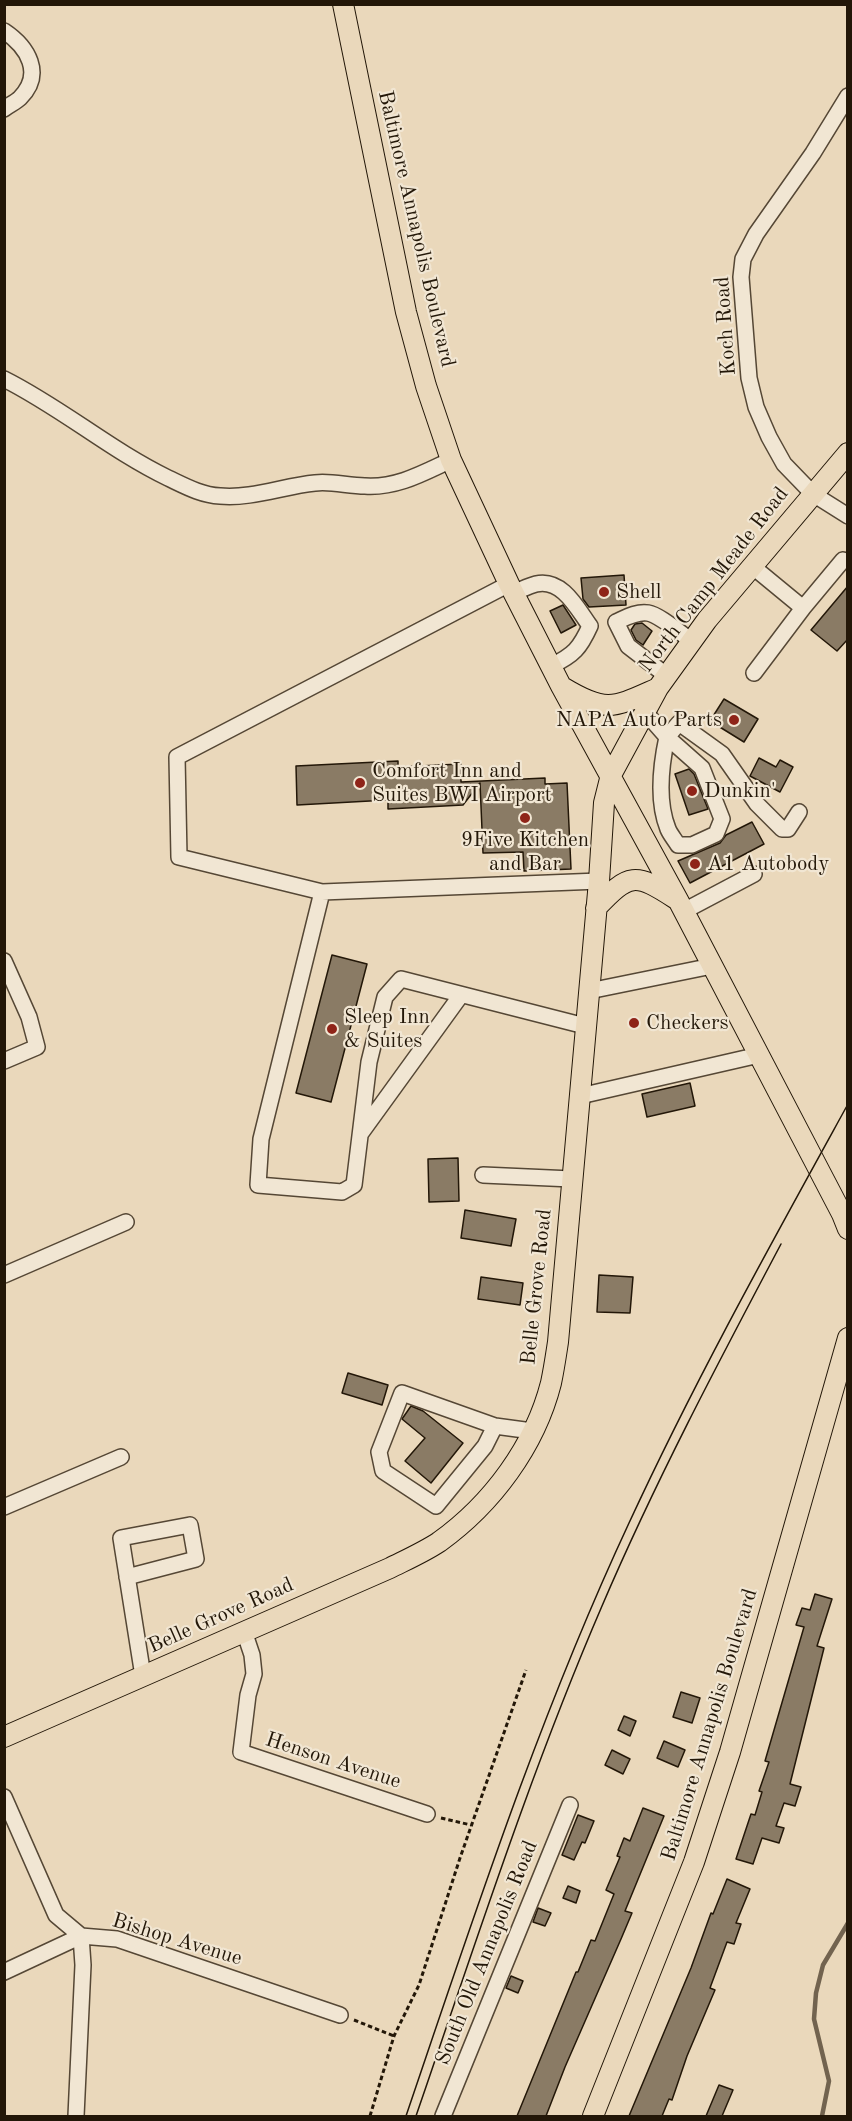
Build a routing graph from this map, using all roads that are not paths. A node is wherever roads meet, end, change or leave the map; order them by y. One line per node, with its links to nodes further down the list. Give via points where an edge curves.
1 (343, 4): 7 (main road, Baltimore Annapolis Boulevard, via 406,312)
2 (4, 31): 4 (street, via 26,51 32,65 31,78 21,97)
3 (848, 96): 8 (street, Koch Road, via 756,234 743,259 741,277 749,378 756,407 784,464)
4 (4, 109)
5 (4, 379): 7 (street, via 46,402 140,465 206,494 222,497 316,483 384,486 405,482)
6 (848, 453): 8 (main road, North Camp Meade Road)
7 (451, 460): 12 (main road, Baltimore Annapolis Boulevard)
8 (813, 494): 9 (street, Koch Road); 11 (main road, North Camp Meade Road)
9 (848, 516)
10 (843, 560): 13 (street)
11 (752, 567): 13 (street); 16 (main road, North Camp Meade Road)
12 (511, 588): 15 (street, via 537,584 559,588); 17 (main road, Baltimore Annapolis Boulevard); 29 (street, via 177,757 178,857)
13 (804, 608): 18 (street)
14 (616, 622): 15 (street); 16 (street, via 647,613); 19 (street, via 628,646)
15 (590, 626): 17 (street, via 573,654)
16 (692, 641): 19 (main road, North Camp Meade Road)
17 (551, 666): 20 (main road, Baltimore Annapolis Boulevard)
18 (754, 673)
19 (663, 682): 20 (main road, via 617,706 586,701); 21 (main road, North Camp Meade Road)
20 (561, 686): 23 (main road, Baltimore Annapolis Boulevard)
21 (645, 712): 22 (street); 23 (main road, North Camp Meade Road)
22 (668, 737): 24 (street, via 679,723 722,754 757,804 782,829 788,829); 25 (street, via 661,790 668,828); 25 (street, via 702,768 722,819 716,834 692,845)
23 (611, 775): 26 (main road, Baltimore Annapolis Boulevard); 28 (main road, Belle Grove Road, via 604,803)
24 (800, 812)
25 (678, 845): 26 (street)
26 (656, 858): 30 (main road, Baltimore Annapolis Boulevard)
27 (754, 874): 30 (street)
28 (599, 881): 29 (street); 31 (main road, Belle Grove Road)
29 (322, 892): 40 (street, via 261,1139 258,1185 342,1192 350,1189 356,1177)
30 (681, 906): 31 (main road, via 640,879 616,886); 33 (main road, Baltimore Annapolis Boulevard)
31 (596, 908): 34 (main road, Belle Grove Road)
32 (4, 961): 38 (street, via 29,1017 37,1047)
33 (712, 966): 34 (street); 37 (main road, Baltimore Annapolis Boulevard)
34 (589, 991): 36 (main road, Belle Grove Road)
35 (461, 995): 36 (street); 40 (street); 40 (street, via 401,979 385,997 369,1062)
36 (585, 1026): 39 (main road, Belle Grove Road)
37 (759, 1055): 39 (street); 43 (main road, Baltimore Annapolis Boulevard)
38 (4, 1061)
39 (580, 1096): 42 (main road, Belle Grove Road)
40 (359, 1136)
41 (483, 1175): 42 (street)
42 (572, 1179): 48 (main road, Belle Grove Road, via 558,1342 550,1384)
43 (846, 1216)
44 (126, 1222): 45 (street)
45 (4, 1275)
46 (848, 1338): 63 (main road, Baltimore Annapolis Boulevard, via 730,1752 694,1862)
47 (495, 1426): 47 (street, via 402,1393 379,1452 383,1471 436,1506 485,1446); 48 (street)
48 (532, 1431): 52 (main road, Belle Grove Road, via 501,1483 471,1516 438,1543)
49 (121, 1457): 50 (street)
50 (4, 1507)
51 (127, 1577): 51 (street, via 196,1559 190,1525 121,1538); 53 (street)
52 (244, 1631): 53 (main road, Belle Grove Road); 57 (street, Henson Avenue, via 254,1674 241,1752)
53 (143, 1676): 54 (main road, Belle Grove Road)
54 (4, 1737)
55 (4, 1797): 58 (street, via 56,1915)
56 (570, 1804): 62 (street, South Old Annapolis Road)
57 (427, 1814)
58 (81, 1936): 59 (street, Bishop Avenue); 60 (street, Bishop Avenue, via 117,1939); 61 (street)
59 (4, 1972)
60 (340, 2015)
61 (76, 2116)
62 (443, 2116)
63 (593, 2116)

